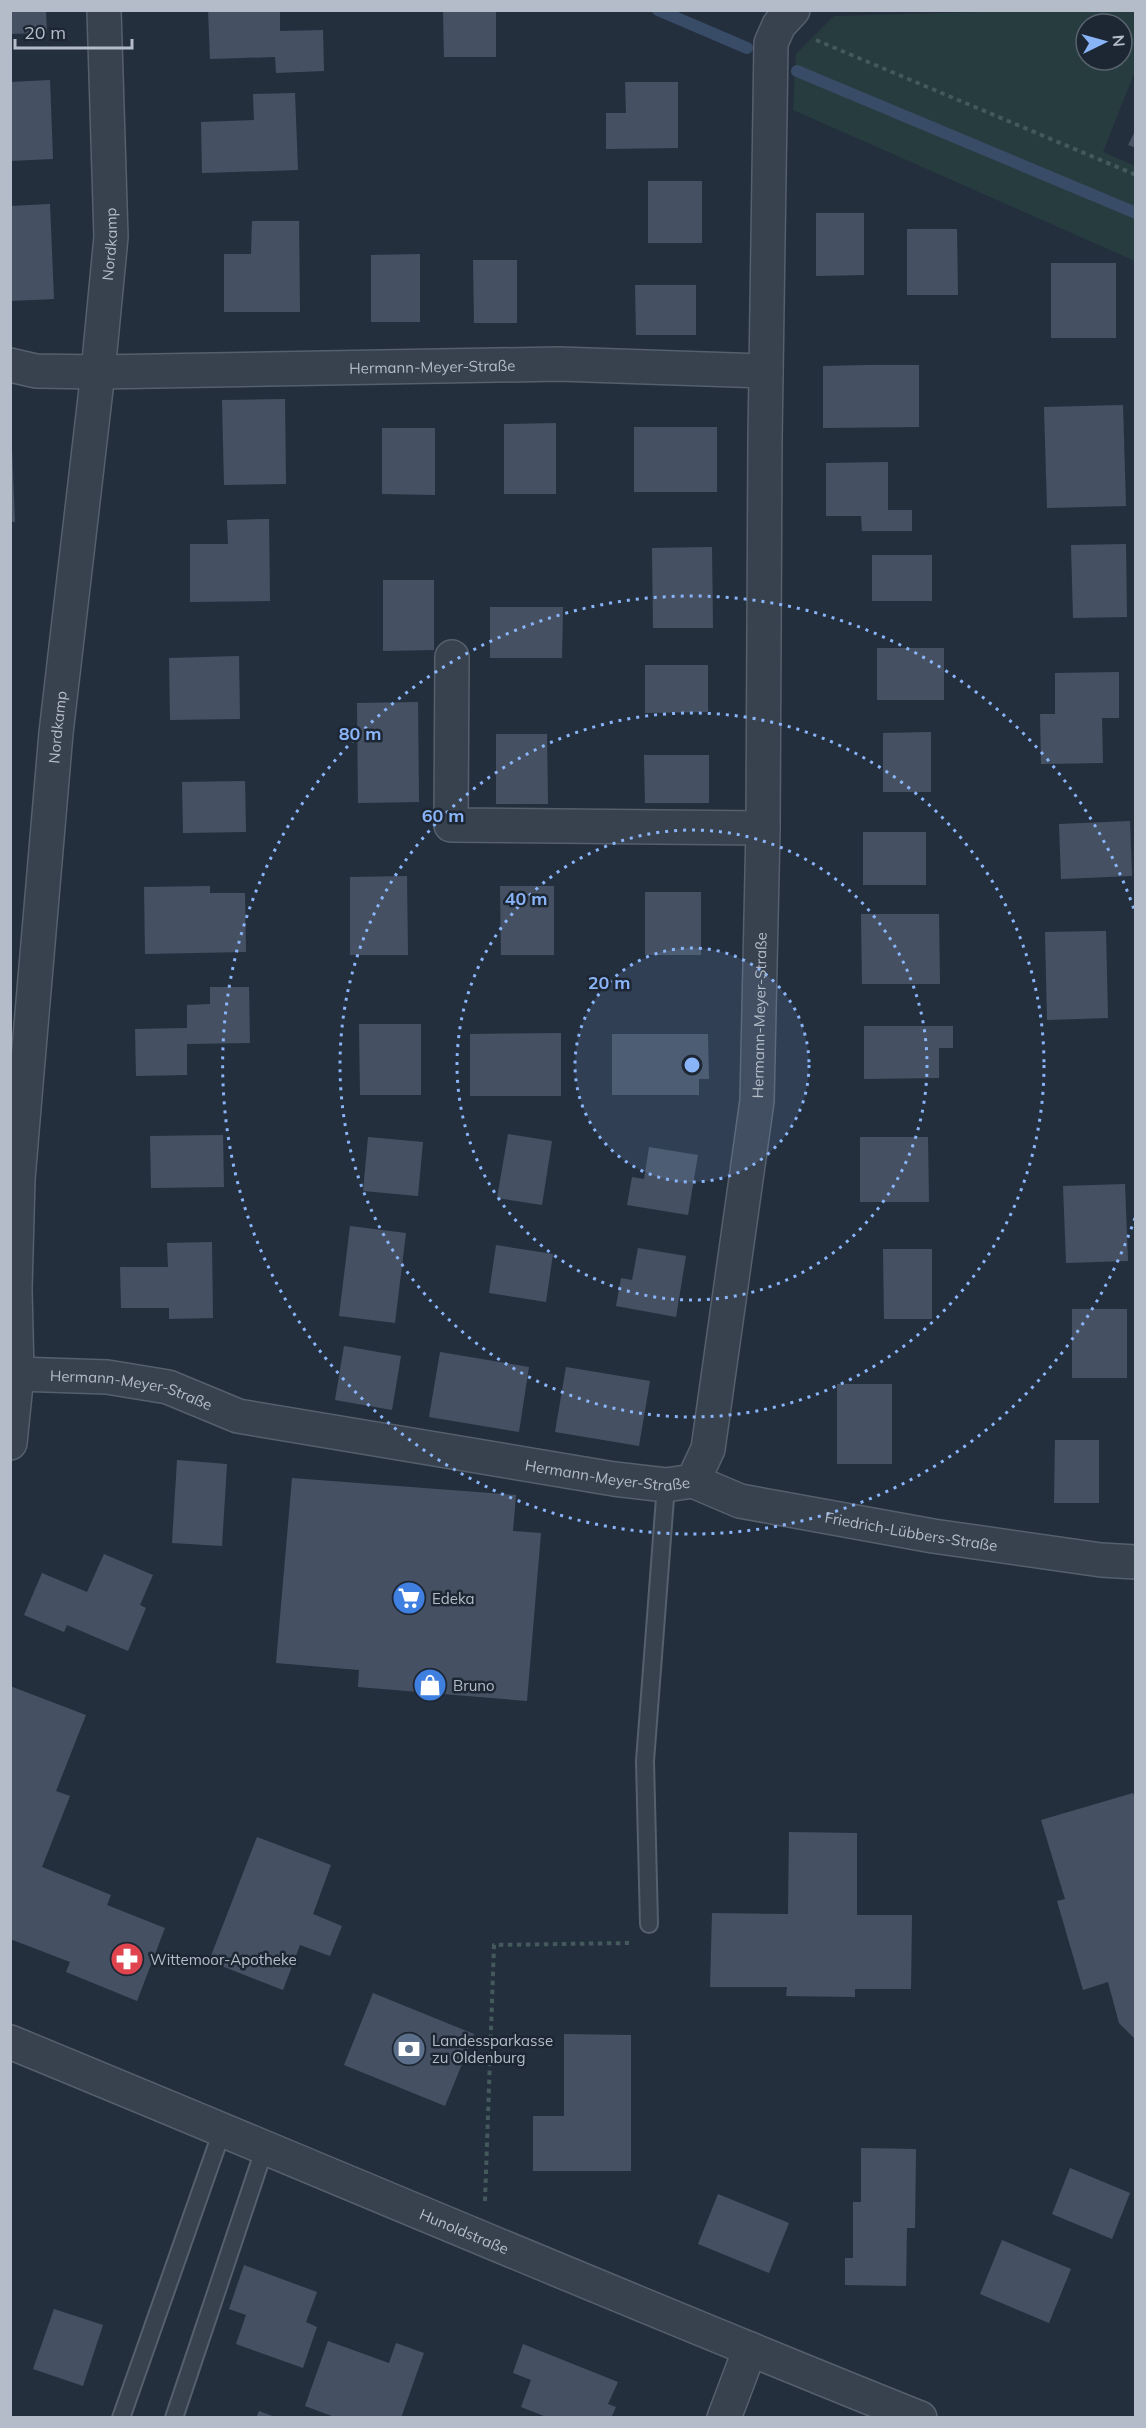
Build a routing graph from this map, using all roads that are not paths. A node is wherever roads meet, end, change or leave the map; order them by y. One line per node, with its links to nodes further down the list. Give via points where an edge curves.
1 (104, 10): 5 (street, Nordkamp, via 111,237)
2 (786, 18): 4 (street, Hermann-Meyer-Straße, via 771,43)
3 (10, 365): 5 (street, Hermann-Meyer-Straße, via 36,371)
4 (766, 371): 5 (street, Hermann-Meyer-Straße, via 559,363); 7 (street, Hermann-Meyer-Straße)
5 (98, 372): 8 (street, Nordkamp, via 56,733)
6 (452, 657): 7 (street, via 451,825)
7 (763, 828): 11 (street, Hermann-Meyer-Straße, via 757,1101 708,1449)
8 (14, 1178): 9 (street, Nordkamp)
9 (17, 1374): 10 (street, Nordkamp); 11 (street, Hermann-Meyer-Straße, via 117,1379 168,1388 238,1416 603,1477)
10 (10, 1443)
11 (679, 1483): 12 (street, Friedrich-Lübbers-Straße, via 740,1501 933,1536); 13 (lane, via 645,1761)
12 (1136, 1562)
13 (649, 1924)
14 (10, 2042): 15 (street, Hunoldstraße)
15 (222, 2131): 16 (street, Hunoldstraße); 18 (lane)
16 (265, 2147): 17 (street, Hunoldstraße); 19 (lane)
17 (750, 2349): 20 (street); 21 (street, Hunoldstraße)
18 (121, 2418)
19 (174, 2418)
20 (724, 2418)
21 (920, 2418)

